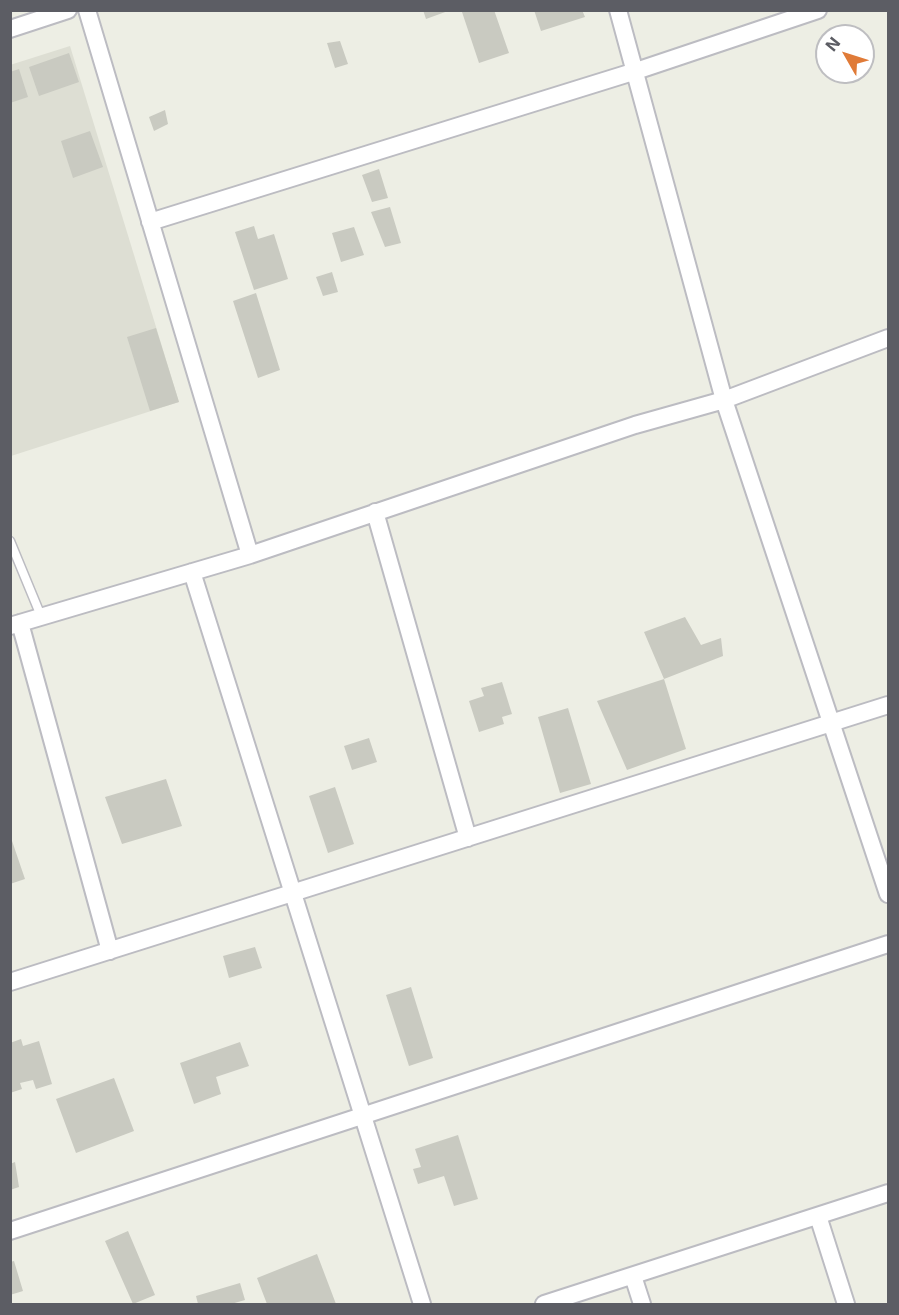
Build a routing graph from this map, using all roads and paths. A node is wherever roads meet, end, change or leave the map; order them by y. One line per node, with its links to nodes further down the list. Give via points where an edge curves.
1 (68, 10): 5 (street)
2 (87, 10): 7 (street)
3 (618, 10): 6 (street)
4 (818, 10): 6 (street)
5 (10, 29)
6 (636, 71): 7 (street); 9 (street)
7 (150, 222): 12 (street)
8 (888, 338): 9 (street)
9 (724, 400): 10 (street, via 634,425); 17 (street)
10 (375, 512): 12 (street); 18 (street)
11 (10, 541): 14 (lane)
12 (250, 555): 13 (street)
13 (192, 572): 14 (street); 19 (street)
14 (41, 616): 15 (street)
15 (15, 625): 22 (street)
16 (888, 705): 17 (street)
17 (832, 723): 18 (street); 20 (street)
18 (468, 838): 19 (street)
19 (292, 893): 22 (street); 24 (street)
20 (888, 894)
21 (888, 944): 24 (street)
22 (110, 951): 23 (street)
23 (10, 982)
24 (363, 1116): 27 (street); 29 (street)
25 (888, 1193): 26 (street)
26 (818, 1216): 28 (street); 32 (street)
27 (10, 1231)
28 (633, 1276): 30 (street); 31 (street)
29 (422, 1305)
30 (544, 1305)
31 (642, 1305)
32 (846, 1305)

